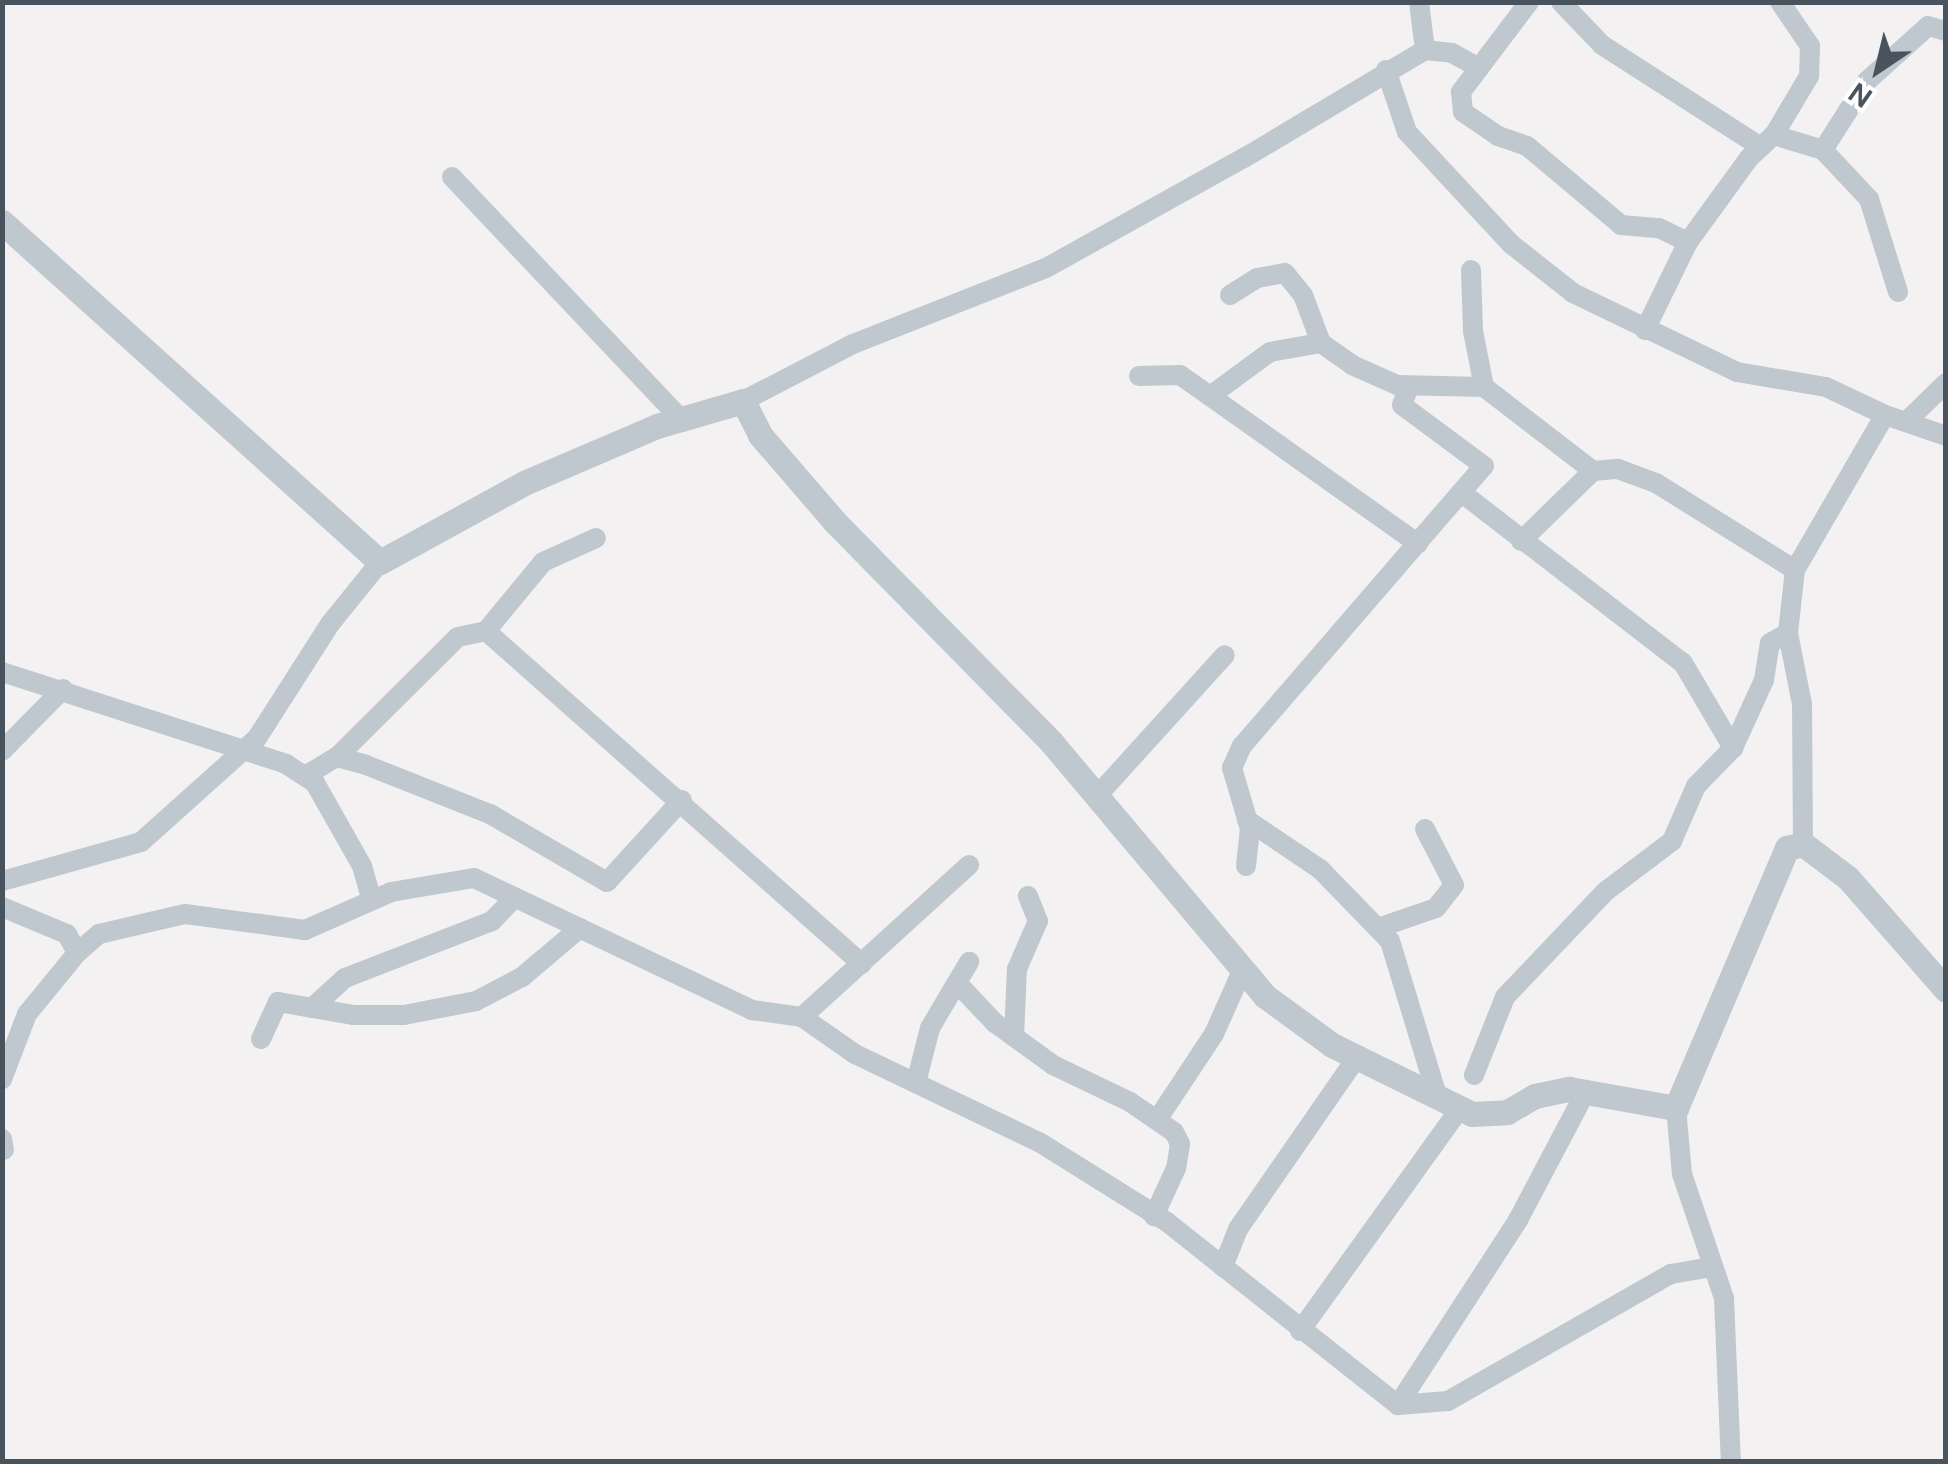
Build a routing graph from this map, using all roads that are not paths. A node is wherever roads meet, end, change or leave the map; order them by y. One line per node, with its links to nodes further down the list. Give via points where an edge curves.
1 (1419, 2): 6 (street)
2 (1529, 2): 7 (street)
3 (1561, 2): 9 (street, via 1602,44)
4 (1780, 2): 9 (street, via 1810,46 1809,76)
5 (1946, 31): 10 (street, via 1928,26 1867,81)
6 (1426, 50): 7 (street, via 1452,53); 8 (street)
7 (1479, 68): 13 (street, via 1460,92 1463,112 1527,146 1621,225 1659,228)
8 (1386, 70): 17 (street, via 1407,132 1511,244 1574,293); 24 (street, via 1046,268 853,344)
9 (1768, 141): 10 (street); 13 (street)
10 (1823, 150): 15 (street, via 1869,200)
11 (452, 176): 26 (street)
12 (2, 222): 34 (street)
13 (1688, 242): 17 (street)
14 (1471, 270): 22 (street)
15 (1898, 292)
16 (1230, 296): 18 (street, via 1256,278 1285,273 1303,294)
17 (1646, 330): 25 (street, via 1738,372 1826,387)
18 (1321, 343): 21 (street, via 1352,365); 23 (street, via 1270,352)
19 (1140, 376): 23 (street, via 1180,374)
20 (1946, 383): 27 (street)
21 (1409, 386): 22 (street); 30 (street, via 1402,404 1484,466)
22 (1484, 387): 29 (street)
23 (1210, 396): 33 (street)
24 (743, 402): 26 (street); 46 (street, via 760,435 835,522)
25 (1886, 415): 27 (street); 35 (street)
26 (684, 422): 34 (street, via 657,426 524,483)
27 (1906, 422): 28 (street)
28 (1946, 436)
29 (1593, 471): 32 (street); 35 (street, via 1618,468 1656,483)
30 (1462, 494): 32 (street); 33 (street)
31 (596, 538): 36 (street, via 543,562)
32 (1521, 541): 41 (street, via 1683,662)
33 (1418, 544): 48 (street, via 1242,746 1232,768)
34 (380, 562): 42 (street)
35 (1796, 570): 37 (street)
36 (486, 631): 44 (street, via 458,637); 47 (street)
37 (1788, 633): 41 (street, via 1770,643 1764,680); 50 (street, via 1802,704)
38 (1225, 655): 46 (street)
39 (2, 672): 40 (street)
40 (62, 688): 42 (street); 43 (street)
41 (1733, 748): 71 (street, via 1696,786 1672,840 1606,891 1505,997)
42 (243, 750): 45 (street); 53 (street, via 141,842)
43 (2, 751)
44 (337, 757): 45 (street); 47 (street, via 490,814 607,882)
45 (305, 776): 56 (street, via 362,866)
46 (1097, 796): 63 (street)
47 (682, 800): 62 (street)
48 (1247, 820): 52 (street); 59 (street, via 1320,869)
49 (1424, 829): 59 (street, via 1454,885 1436,908)
50 (1802, 844): 65 (street, via 1848,878); 77 (street, via 1788,848)
51 (969, 865): 62 (street)
52 (1246, 866)
53 (2, 882)
54 (1028, 896): 68 (street, via 1038,921 1017,969)
55 (514, 897): 56 (street, via 474,878 457,878); 58 (street); 66 (street, via 492,920 345,978)
56 (372, 900): 60 (street, via 306,930 185,914 100,934)
57 (2, 907): 60 (street, via 67,934)
58 (580, 928): 66 (street, via 522,978 476,1001 404,1015); 67 (street, via 752,1010)
59 (1378, 928): 75 (street, via 1405,978)
60 (77, 953): 72 (street, via 27,1014)
61 (969, 962): 64 (street)
62 (862, 964): 67 (street)
63 (1243, 969): 70 (street, via 1265,996); 78 (street, via 1214,1034)
64 (957, 983): 68 (street); 73 (street, via 930,1028)
65 (1946, 990)
66 (312, 1008): 69 (street, via 278,1002)
67 (802, 1016): 73 (street, via 855,1054)
68 (1014, 1037): 78 (street, via 1053,1066)
69 (262, 1038)
70 (1356, 1056): 75 (street); 80 (street, via 1238,1229)
71 (1474, 1075)
72 (2, 1079)
73 (916, 1083): 79 (street, via 1039,1142)
74 (1586, 1090): 76 (street, via 1535,1096 1508,1112); 77 (street); 83 (street, via 1518,1220)
75 (1437, 1096): 76 (street)
76 (1460, 1108): 82 (street)
77 (1676, 1108): 81 (street, via 1682,1174)
78 (1157, 1120): 79 (street, via 1180,1144)
79 (1154, 1216): 80 (street)
80 (1222, 1266): 82 (street)
81 (1712, 1267): 83 (street, via 1672,1274 1448,1401); 84 (street, via 1724,1298 1730,1356)
82 (1300, 1331): 83 (street)
83 (1398, 1405)
84 (1730, 1462)

